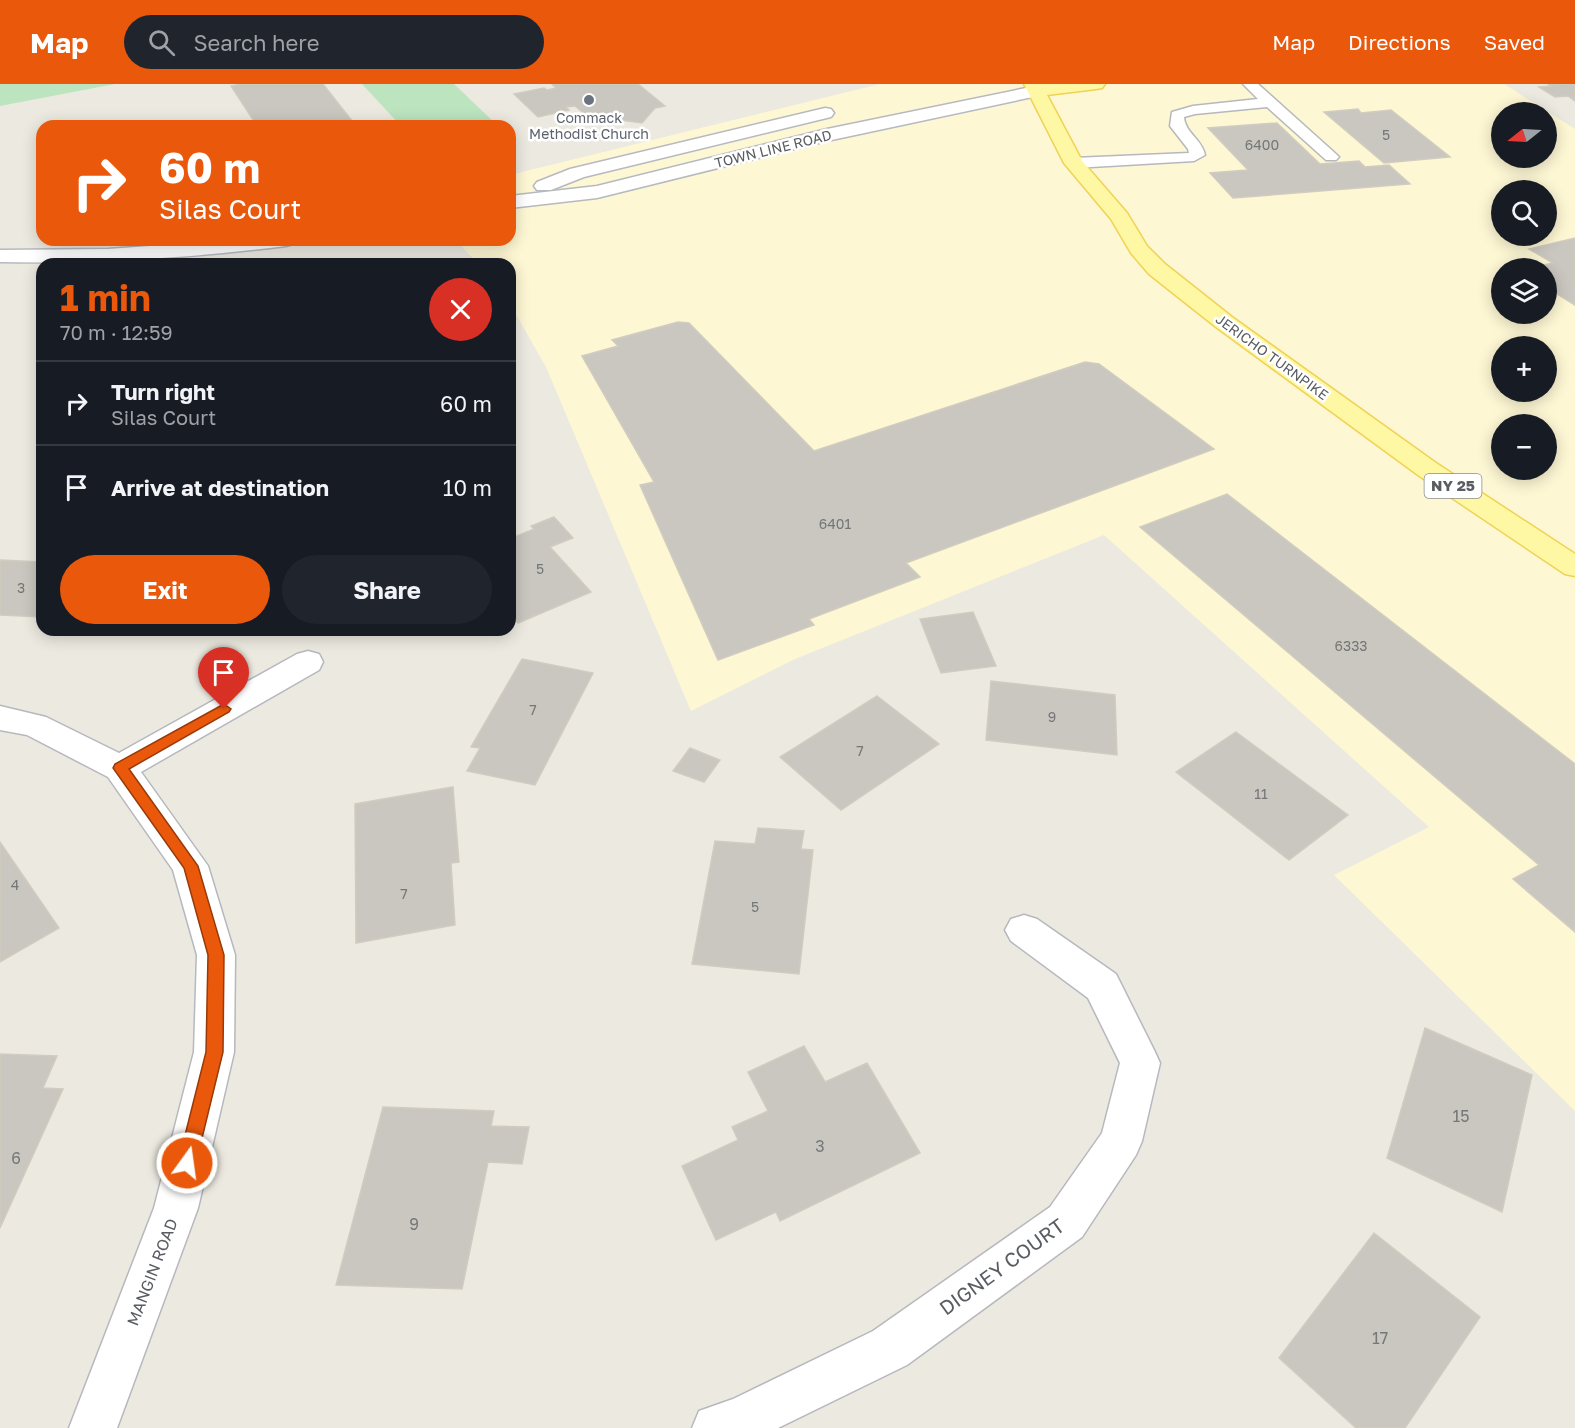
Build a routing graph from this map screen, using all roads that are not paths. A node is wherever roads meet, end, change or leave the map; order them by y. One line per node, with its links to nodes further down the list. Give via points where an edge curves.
1 (1096, 84): 3 (main road)
2 (1250, 84): 4 (lane)
3 (1034, 88): 7 (main road, JERICHO TURNPIKE / NY 25); 9 (main road, TOWN LINE ROAD, via 597,192)
4 (1270, 102): 6 (lane); 7 (lane, via 1178,115 1177,126 1196,148 1197,155 1189,158)
5 (840, 110): 8 (main road, TOWN LINE ROAD, via 577,173)
6 (1331, 157)
7 (1074, 163): 14 (main road, JERICHO TURNPIKE / NY 25, via 1157,269 1417,462)
8 (516, 198)
9 (516, 200)
10 (242, 246): 12 (main road)
11 (0, 256): 13 (main road)
12 (57, 258)
13 (57, 258)
14 (1575, 567)
15 (308, 662): 17 (main road)
16 (0, 718): 17 (main road, MANGIN ROAD, via 34,725)
17 (120, 768): 19 (main road, MANGIN ROAD, via 190,866 216,955 214,1052 176,1208)
18 (1024, 930): 20 (main road, DIGNEY COURT, via 1102,986 1140,1063 1120,1141 1066,1222 890,1348 738,1422)
19 (93, 1428)
20 (716, 1428)

